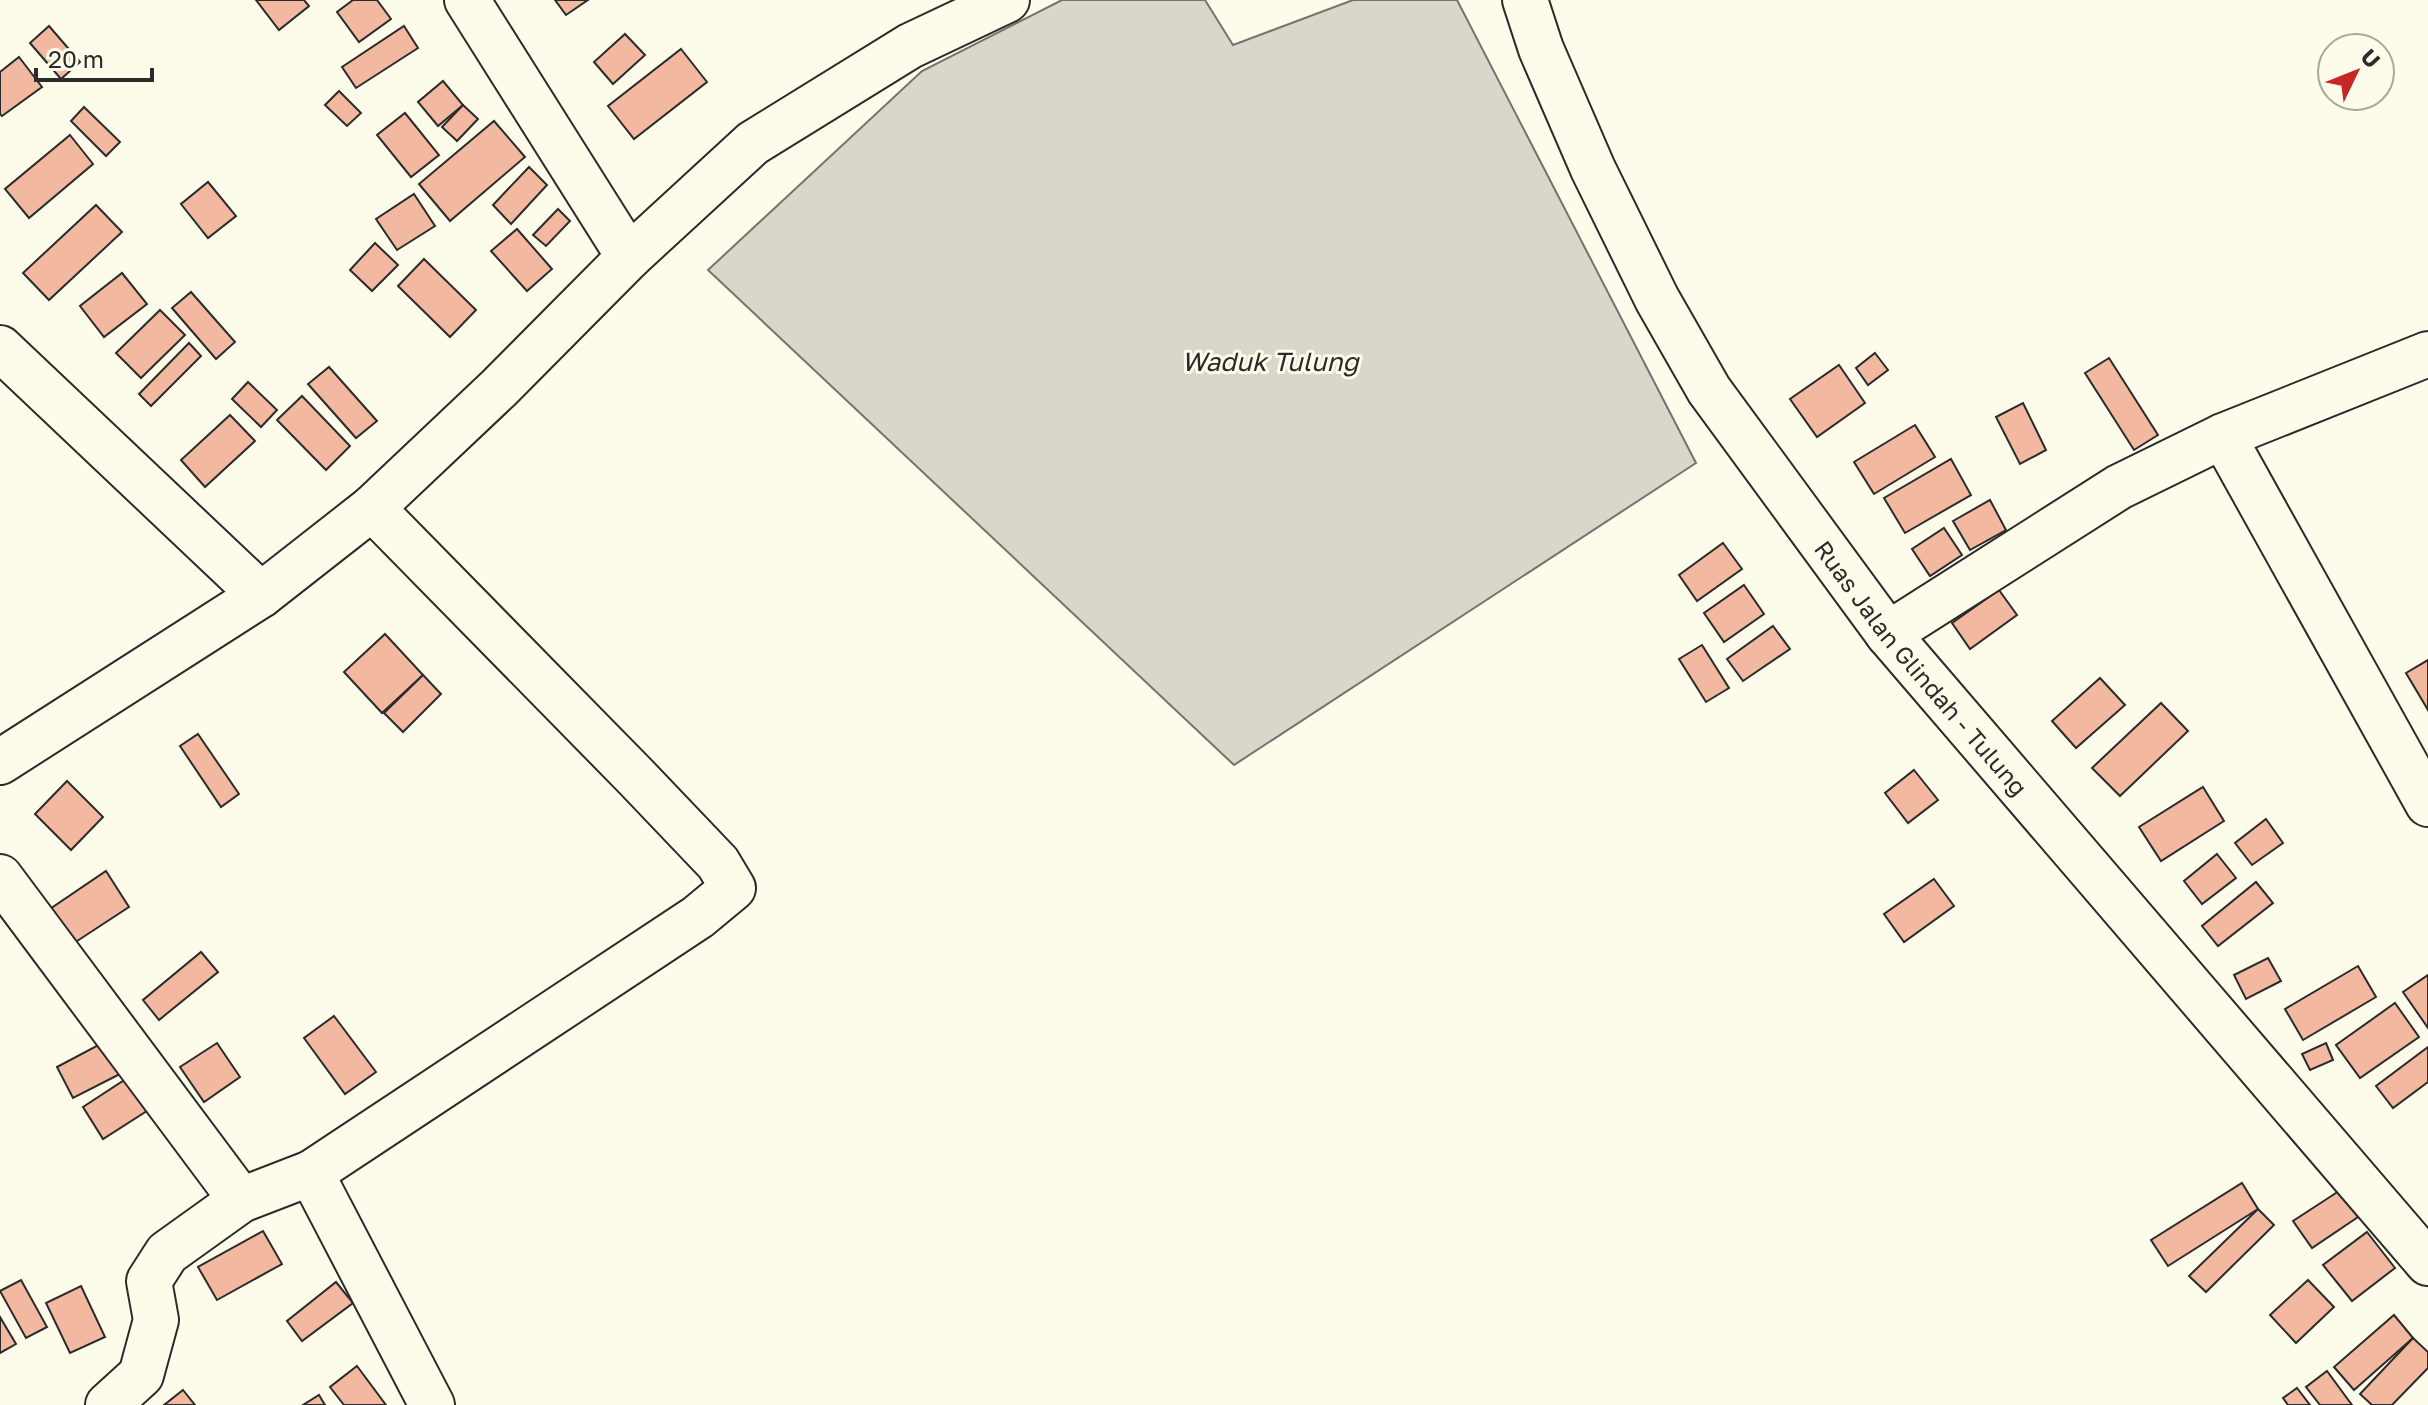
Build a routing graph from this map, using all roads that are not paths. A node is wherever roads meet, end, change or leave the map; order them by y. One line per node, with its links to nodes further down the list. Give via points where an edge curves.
1 (467, 0): 4 (street)
2 (1007, 0): 4 (street, via 910,46 753,143)
3 (1525, 0): 10 (street, Ruas Jalan Glindah - Tulung, via 1593,169 1709,390)
4 (629, 257): 8 (street)
5 (0, 348): 9 (street)
6 (2428, 354): 7 (street)
7 (2223, 436): 10 (street, via 2119,487); 12 (street)
8 (372, 508): 9 (street); 14 (street, via 718,863 733,888 698,917)
9 (261, 595): 11 (street)
10 (1888, 634): 16 (street, Ruas Jalan Glindah - Tulung)
11 (0, 762)
12 (2428, 804)
13 (0, 877): 15 (street)
14 (311, 1173): 15 (street); 18 (street)
15 (241, 1200): 17 (street, via 167,1253 149,1281 156,1320 141,1375)
16 (2421, 1244)
17 (108, 1405)
18 (432, 1405)

